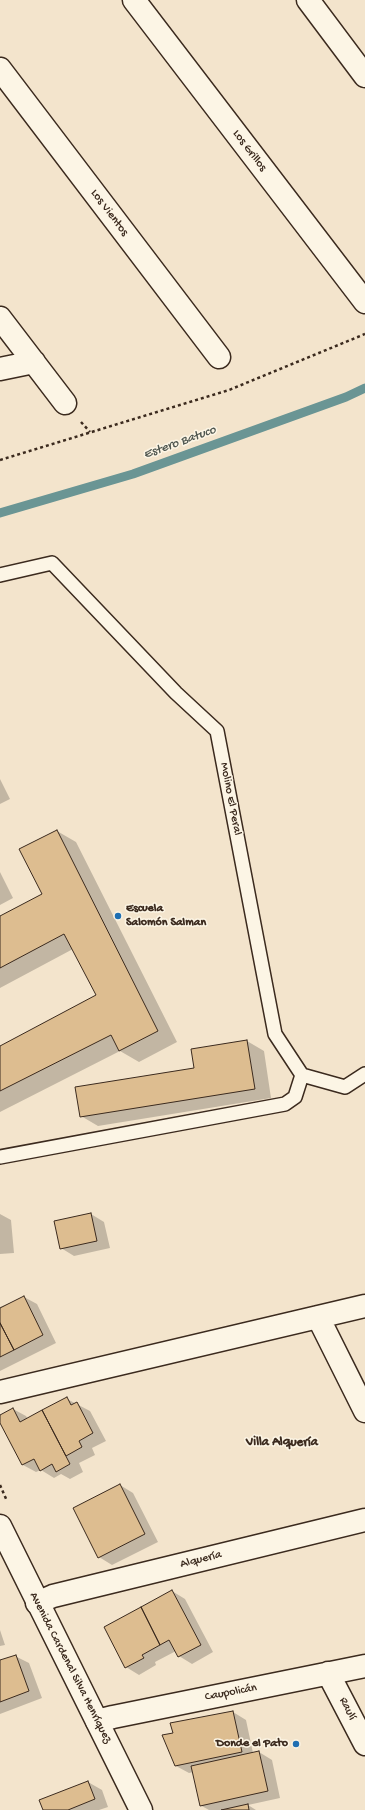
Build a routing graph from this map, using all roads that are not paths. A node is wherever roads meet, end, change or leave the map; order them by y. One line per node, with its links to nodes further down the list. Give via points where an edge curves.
1 (134, 0): 5 (street, Los Grillos)
2 (308, 0): 4 (street)
3 (0, 69): 7 (street, Los Vientos)
4 (365, 76)
5 (365, 302)
6 (0, 318): 8 (street)
7 (219, 357)
8 (34, 362): 9 (street); 10 (street)
9 (0, 369)
10 (65, 403)
11 (0, 576): 13 (lane, Molino El Peral, via 52,563 176,693 217,731 275,1034)
12 (365, 1074): 13 (lane, via 345,1087)
13 (302, 1075): 14 (lane, via 295,1097 285,1104)
14 (0, 1157)
15 (365, 1306): 16 (street)
16 (318, 1317): 17 (street); 18 (street)
17 (0, 1392)
18 (365, 1411)
19 (365, 1520): 21 (street, Alquería, via 53,1596)
20 (0, 1526): 21 (street, Avenida Cardenal Silva Henríquez)
21 (37, 1603): 24 (street, Avenida Cardenal Silva Henríquez)
22 (365, 1666): 23 (street, Caupolicán)
23 (328, 1673): 24 (street, Caupolicán); 25 (street, Raulí)
24 (96, 1721): 26 (street, Avenida Cardenal Silva Henríquez)
25 (365, 1744)
26 (141, 1810)

